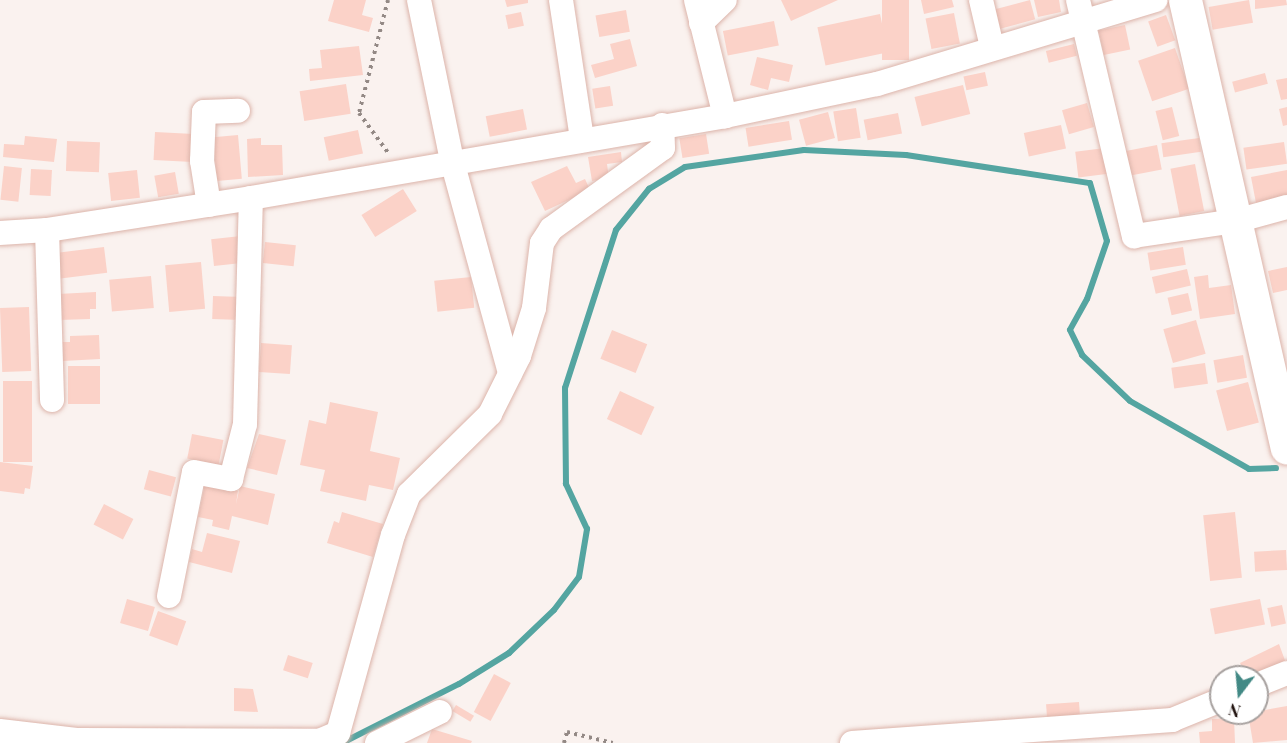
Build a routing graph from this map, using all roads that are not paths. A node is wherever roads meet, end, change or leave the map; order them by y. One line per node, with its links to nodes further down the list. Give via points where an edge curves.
1 (419, 0): 14 (street)
2 (561, 0): 13 (street)
3 (724, 0): 8 (street)
4 (981, 0): 9 (street)
5 (1156, 0): 7 (street)
6 (1185, 0): 18 (street)
7 (1080, 9): 9 (street); 18 (street, via 1134,236)
8 (699, 11): 11 (street)
9 (992, 46): 11 (street, via 877,84)
10 (238, 111): 16 (street, via 204,112 202,161)
11 (725, 116): 12 (street)
12 (662, 125): 13 (street); 21 (street, via 663,148 551,229 542,243 534,308)
13 (582, 139): 14 (street)
14 (452, 161): 15 (street); 21 (street)
15 (251, 198): 16 (street); 24 (street, via 245,424 231,479 194,472)
16 (209, 205): 19 (street)
17 (1287, 207): 18 (street)
18 (1236, 221): 23 (street)
19 (46, 230): 20 (street); 22 (street)
20 (0, 232)
21 (510, 373): 32 (street, via 489,414 409,494 338,733)
22 (52, 400)
23 (1287, 448)
24 (169, 596)
25 (1287, 673): 26 (street)
26 (1269, 680)
27 (1209, 705): 30 (street)
28 (440, 712): 33 (street)
29 (0, 731): 32 (street, via 78,740)
30 (1132, 732): 31 (street)
31 (951, 738): 34 (street)
32 (330, 740)
33 (377, 743)
34 (852, 743)

